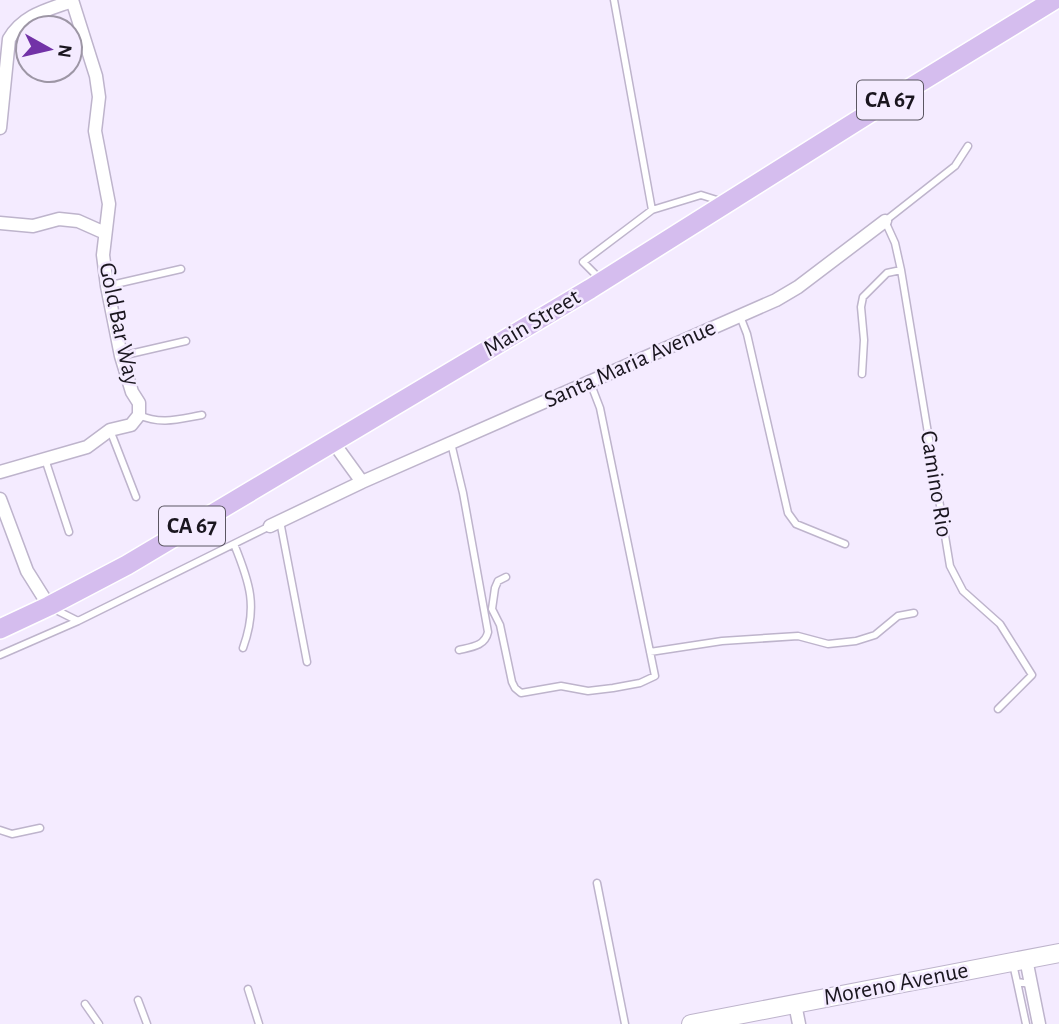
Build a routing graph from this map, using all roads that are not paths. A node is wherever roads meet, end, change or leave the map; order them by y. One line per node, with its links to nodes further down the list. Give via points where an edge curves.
1 (614, 0): 7 (lane)
2 (1054, 0): 6 (main road, Main Street / CA 67)
3 (72, 1): 4 (street, via 28,17 9,39); 10 (street, Gold Bar Way, via 99,97 95,131 109,204)
4 (0, 128)
5 (968, 146): 8 (lane, via 955,166)
6 (727, 203): 7 (lane, via 701,195); 13 (main road, Main Street / CA 67)
7 (652, 210): 13 (lane, via 583,262)
8 (885, 221): 12 (lane, Camino Rio); 15 (street, Santa Maria Avenue, via 798,287)
9 (0, 223): 10 (street, via 33,226 59,219 78,221)
10 (104, 233): 14 (street, Gold Bar Way)
11 (181, 269): 14 (lane)
12 (901, 270): 18 (lane, via 887,273 863,297); 44 (lane, Camino Rio, via 950,566 963,591 1000,624 1032,675)
13 (602, 280): 23 (main road, Main Street / CA 67)
14 (107, 286): 17 (street, Gold Bar Way)
15 (740, 316): 19 (street, Santa Maria Avenue); 33 (lane, via 788,513 796,524)
16 (186, 341): 17 (lane)
17 (121, 356): 20 (street, Gold Bar Way, via 139,403)
18 (862, 374)
19 (590, 382): 24 (street, Santa Maria Avenue); 41 (lane, via 600,408)
20 (139, 415): 21 (lane, via 167,422); 22 (street, Gold Bar Way, via 131,425)
21 (202, 415)
22 (110, 430): 25 (street, Gold Bar Way, via 87,447); 28 (lane)
23 (333, 442): 27 (street); 35 (main road, Main Street / CA 67, via 127,565)
24 (451, 443): 27 (street, Santa Maria Avenue); 40 (lane, via 488,632 479,645)
25 (45, 459): 26 (street, Gold Bar Way); 31 (lane)
26 (0, 472)
27 (362, 482): 30 (street, Santa Maria Avenue)
28 (136, 497)
29 (0, 499): 35 (street, via 27,571)
30 (275, 524): 32 (lane, Santa Maria Avenue); 43 (lane)
31 (69, 533)
32 (234, 544): 37 (lane, Santa Maria Avenue); 39 (lane, via 250,591 252,620)
33 (845, 544)
34 (506, 577): 41 (lane, via 498,581 492,608 512,682 521,693 561,686 588,691 640,683 655,676)
35 (49, 606): 37 (lane); 38 (main road, Main Street / CA 67)
36 (914, 613): 41 (lane, via 898,616 875,635 856,641 828,644 798,636)
37 (78, 621): 42 (lane, Santa Maria Avenue)
38 (0, 629)
39 (243, 648)
40 (459, 650)
41 (650, 652)
42 (0, 655)
43 (307, 662)
44 (998, 709)
45 (40, 828): 46 (lane, via 12,834)
46 (0, 830)
47 (597, 883): 58 (lane)
48 (1059, 953): 49 (street, Moreno Avenue)
49 (1019, 960): 50 (street); 54 (street, Moreno Avenue)
50 (1024, 983): 61 (lane); 62 (street)
51 (248, 989): 57 (lane)
52 (138, 1000): 56 (lane)
53 (85, 1004): 55 (lane)
54 (795, 1004): 59 (street, Moreno Avenue); 60 (street)
55 (99, 1024)
56 (147, 1024)
57 (259, 1024)
58 (625, 1024)
59 (691, 1024)
60 (799, 1024)
61 (1026, 1024)
62 (1039, 1024)

